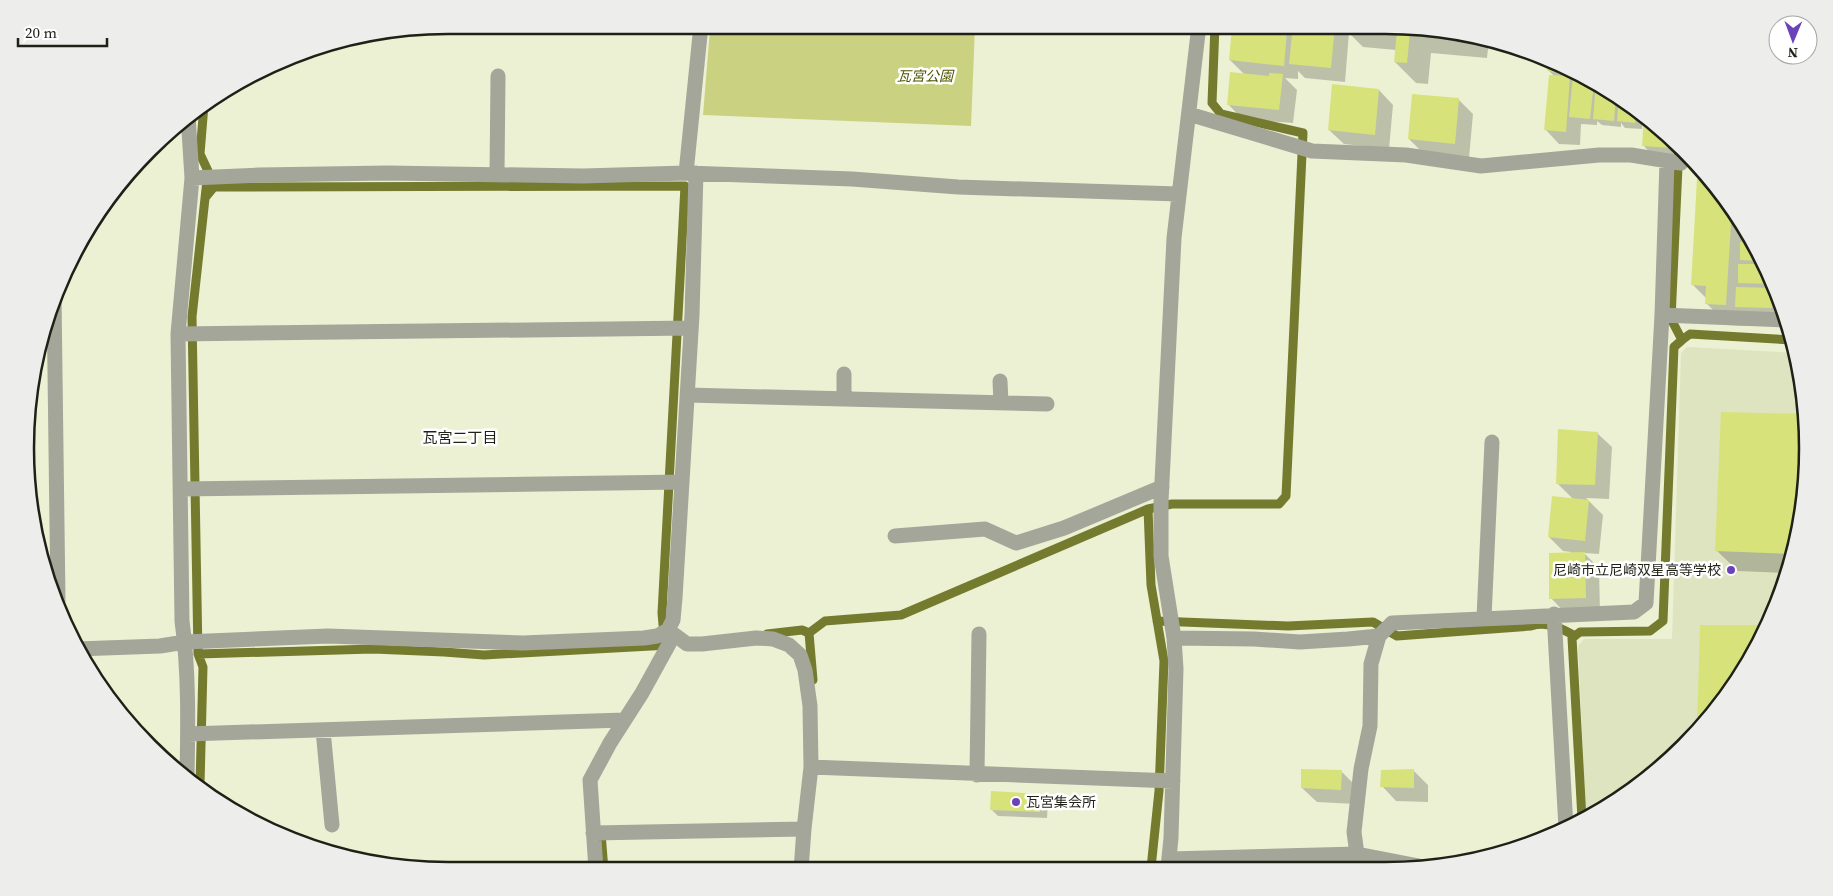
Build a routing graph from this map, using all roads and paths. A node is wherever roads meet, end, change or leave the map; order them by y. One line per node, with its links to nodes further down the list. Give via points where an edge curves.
1 (699, 34): 8 (street)
2 (1198, 34): 4 (street)
3 (498, 76): 9 (street)
4 (1189, 114): 7 (street, via 1312,151 1406,155 1481,166 1599,155 1632,155); 11 (street)
5 (188, 126): 10 (street)
6 (1683, 160): 7 (street, via 1681,163)
7 (1667, 161): 12 (street)
8 (691, 173): 9 (street); 11 (street); 15 (street)
9 (497, 175): 10 (street, via 388,173)
10 (192, 178): 16 (street)
11 (1178, 194): 25 (street)
12 (1667, 315): 14 (street); 29 (street, via 1646,604 1634,612)
13 (54, 320): 28 (street)
14 (1778, 320)
15 (691, 328): 16 (street); 19 (street)
16 (178, 334): 26 (street)
17 (844, 374): 20 (street)
18 (1000, 381): 21 (street)
19 (688, 395): 20 (street); 24 (street)
20 (844, 398): 21 (street)
21 (1001, 403): 22 (street)
22 (1047, 404)
23 (1492, 442): 30 (street)
24 (682, 482): 26 (street); 31 (street, via 674,613)
25 (1162, 487): 27 (street, via 1064,528 1016,544 985,529); 34 (street, via 1161,556)
26 (181, 489): 35 (street)
27 (895, 536)
28 (58, 586)
29 (1554, 614): 30 (street); 44 (street)
30 (1484, 618): 33 (street, via 1392,623)
31 (668, 630): 35 (street, via 644,638 523,643 328,636); 37 (street, via 669,644); 40 (street, via 687,644 756,638 790,645 800,655 805,670 810,706)
32 (979, 634): 42 (street)
33 (1379, 636): 34 (street, via 1300,642); 48 (street, via 1371,664 1370,726 1354,832)
34 (1174, 638): 43 (street)
35 (185, 642): 36 (street); 39 (street)
36 (86, 649)
37 (624, 720): 38 (street); 47 (street, via 590,780)
38 (323, 730): 39 (street); 45 (street)
39 (188, 734): 41 (street)
40 (811, 767): 42 (street); 46 (street)
41 (187, 769)
42 (977, 774): 43 (street)
43 (1173, 781): 51 (street)
44 (1566, 821)
45 (332, 825)
46 (804, 829): 47 (street); 50 (street)
47 (593, 832): 49 (street)
48 (1357, 854): 52 (street); 53 (street)
49 (595, 862)
50 (802, 862)
51 (1169, 862)
52 (1207, 862)
53 (1396, 862)

